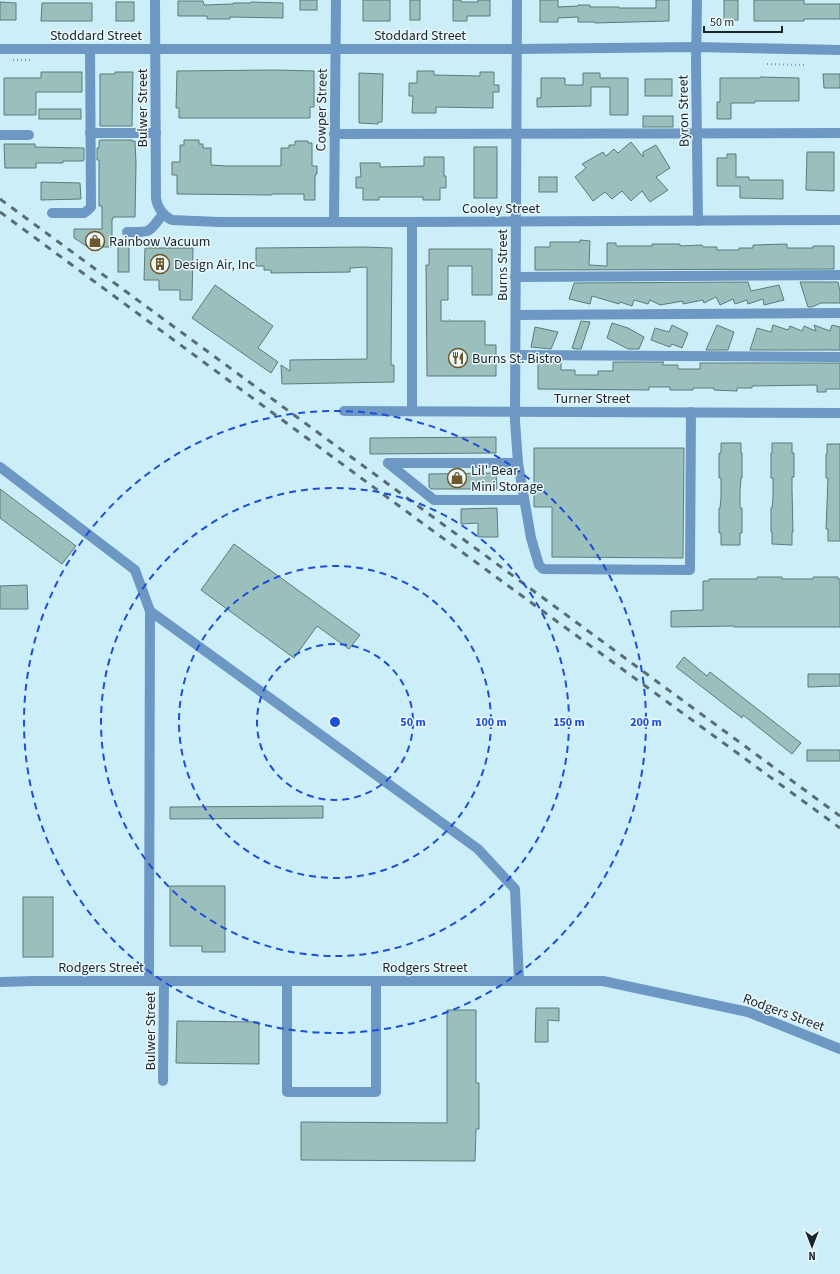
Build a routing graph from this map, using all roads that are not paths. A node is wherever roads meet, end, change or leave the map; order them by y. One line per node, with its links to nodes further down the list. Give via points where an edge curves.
1 (156, 0): 8 (street, Bulwer Street)
2 (336, 0): 9 (street, Cowper Street)
3 (517, 0): 10 (street, Burns Street)
4 (697, 0): 5 (street, Byron Street)
5 (696, 47): 10 (street, Stoddard Street); 11 (street, Stoddard Street); 16 (street, Byron Street)
6 (0, 49): 7 (street, Stoddard Street)
7 (90, 49): 8 (street, Stoddard Street); 12 (street)
8 (155, 49): 9 (street, Stoddard Street); 13 (street, Bulwer Street)
9 (336, 49): 10 (street, Stoddard Street); 15 (street, Cowper Street)
10 (518, 49): 19 (street, Burns Street)
11 (840, 50)
12 (90, 133): 13 (street); 20 (street, via 90,208 84,213)
13 (156, 133): 21 (street, Bulwer Street, via 156,198)
14 (840, 133): 16 (street)
15 (334, 134): 19 (street); 24 (street, Cowper Street)
16 (698, 134): 19 (street); 22 (street, Byron Street)
17 (0, 135): 18 (street)
18 (29, 135)
19 (517, 135): 26 (street, Burns Street)
20 (52, 213)
21 (163, 214): 24 (street, Cooley Street, via 175,221); 27 (street, via 150,230)
22 (698, 220): 23 (street, Cooley Street); 26 (street, Cooley Street)
23 (840, 220)
24 (334, 222): 25 (street, Cooley Street)
25 (412, 222): 26 (street, Cooley Street); 35 (street)
26 (516, 222): 29 (street, Burns Street)
27 (127, 232)
28 (840, 275): 29 (street)
29 (516, 277): 31 (street, Burns Street)
30 (840, 313): 31 (street)
31 (516, 315): 32 (street, Burns Street)
32 (516, 355): 33 (street); 36 (street, Burns Street)
33 (840, 357)
34 (344, 411): 35 (street, Turner Street)
35 (412, 411): 36 (street, Turner Street)
36 (516, 411): 37 (street, Turner Street); 39 (street, Burns Street)
37 (691, 412): 38 (street, Turner Street); 41 (street, Burns Street, via 690,570 543,569 531,538)
38 (840, 413)
39 (518, 463): 41 (street, Burns Street); 41 (street, via 388,463 434,500)
40 (0, 468): 42 (street, via 135,570)
41 (524, 500)
42 (150, 611): 43 (street); 47 (street, via 478,849 514,889)
43 (149, 981): 44 (street, Rodgers Street); 48 (street, Rodgers Street)
44 (164, 981): 45 (street, Rodgers Street); 50 (street, Bulwer Street)
45 (287, 981): 46 (street, Rodgers Street); 46 (street, via 287,1092 376,1092)
46 (376, 981): 47 (street, Rodgers Street)
47 (519, 981): 49 (street, Rodgers Street, via 611,982 748,1012)
48 (0, 982)
49 (840, 1049)
50 (163, 1081)

